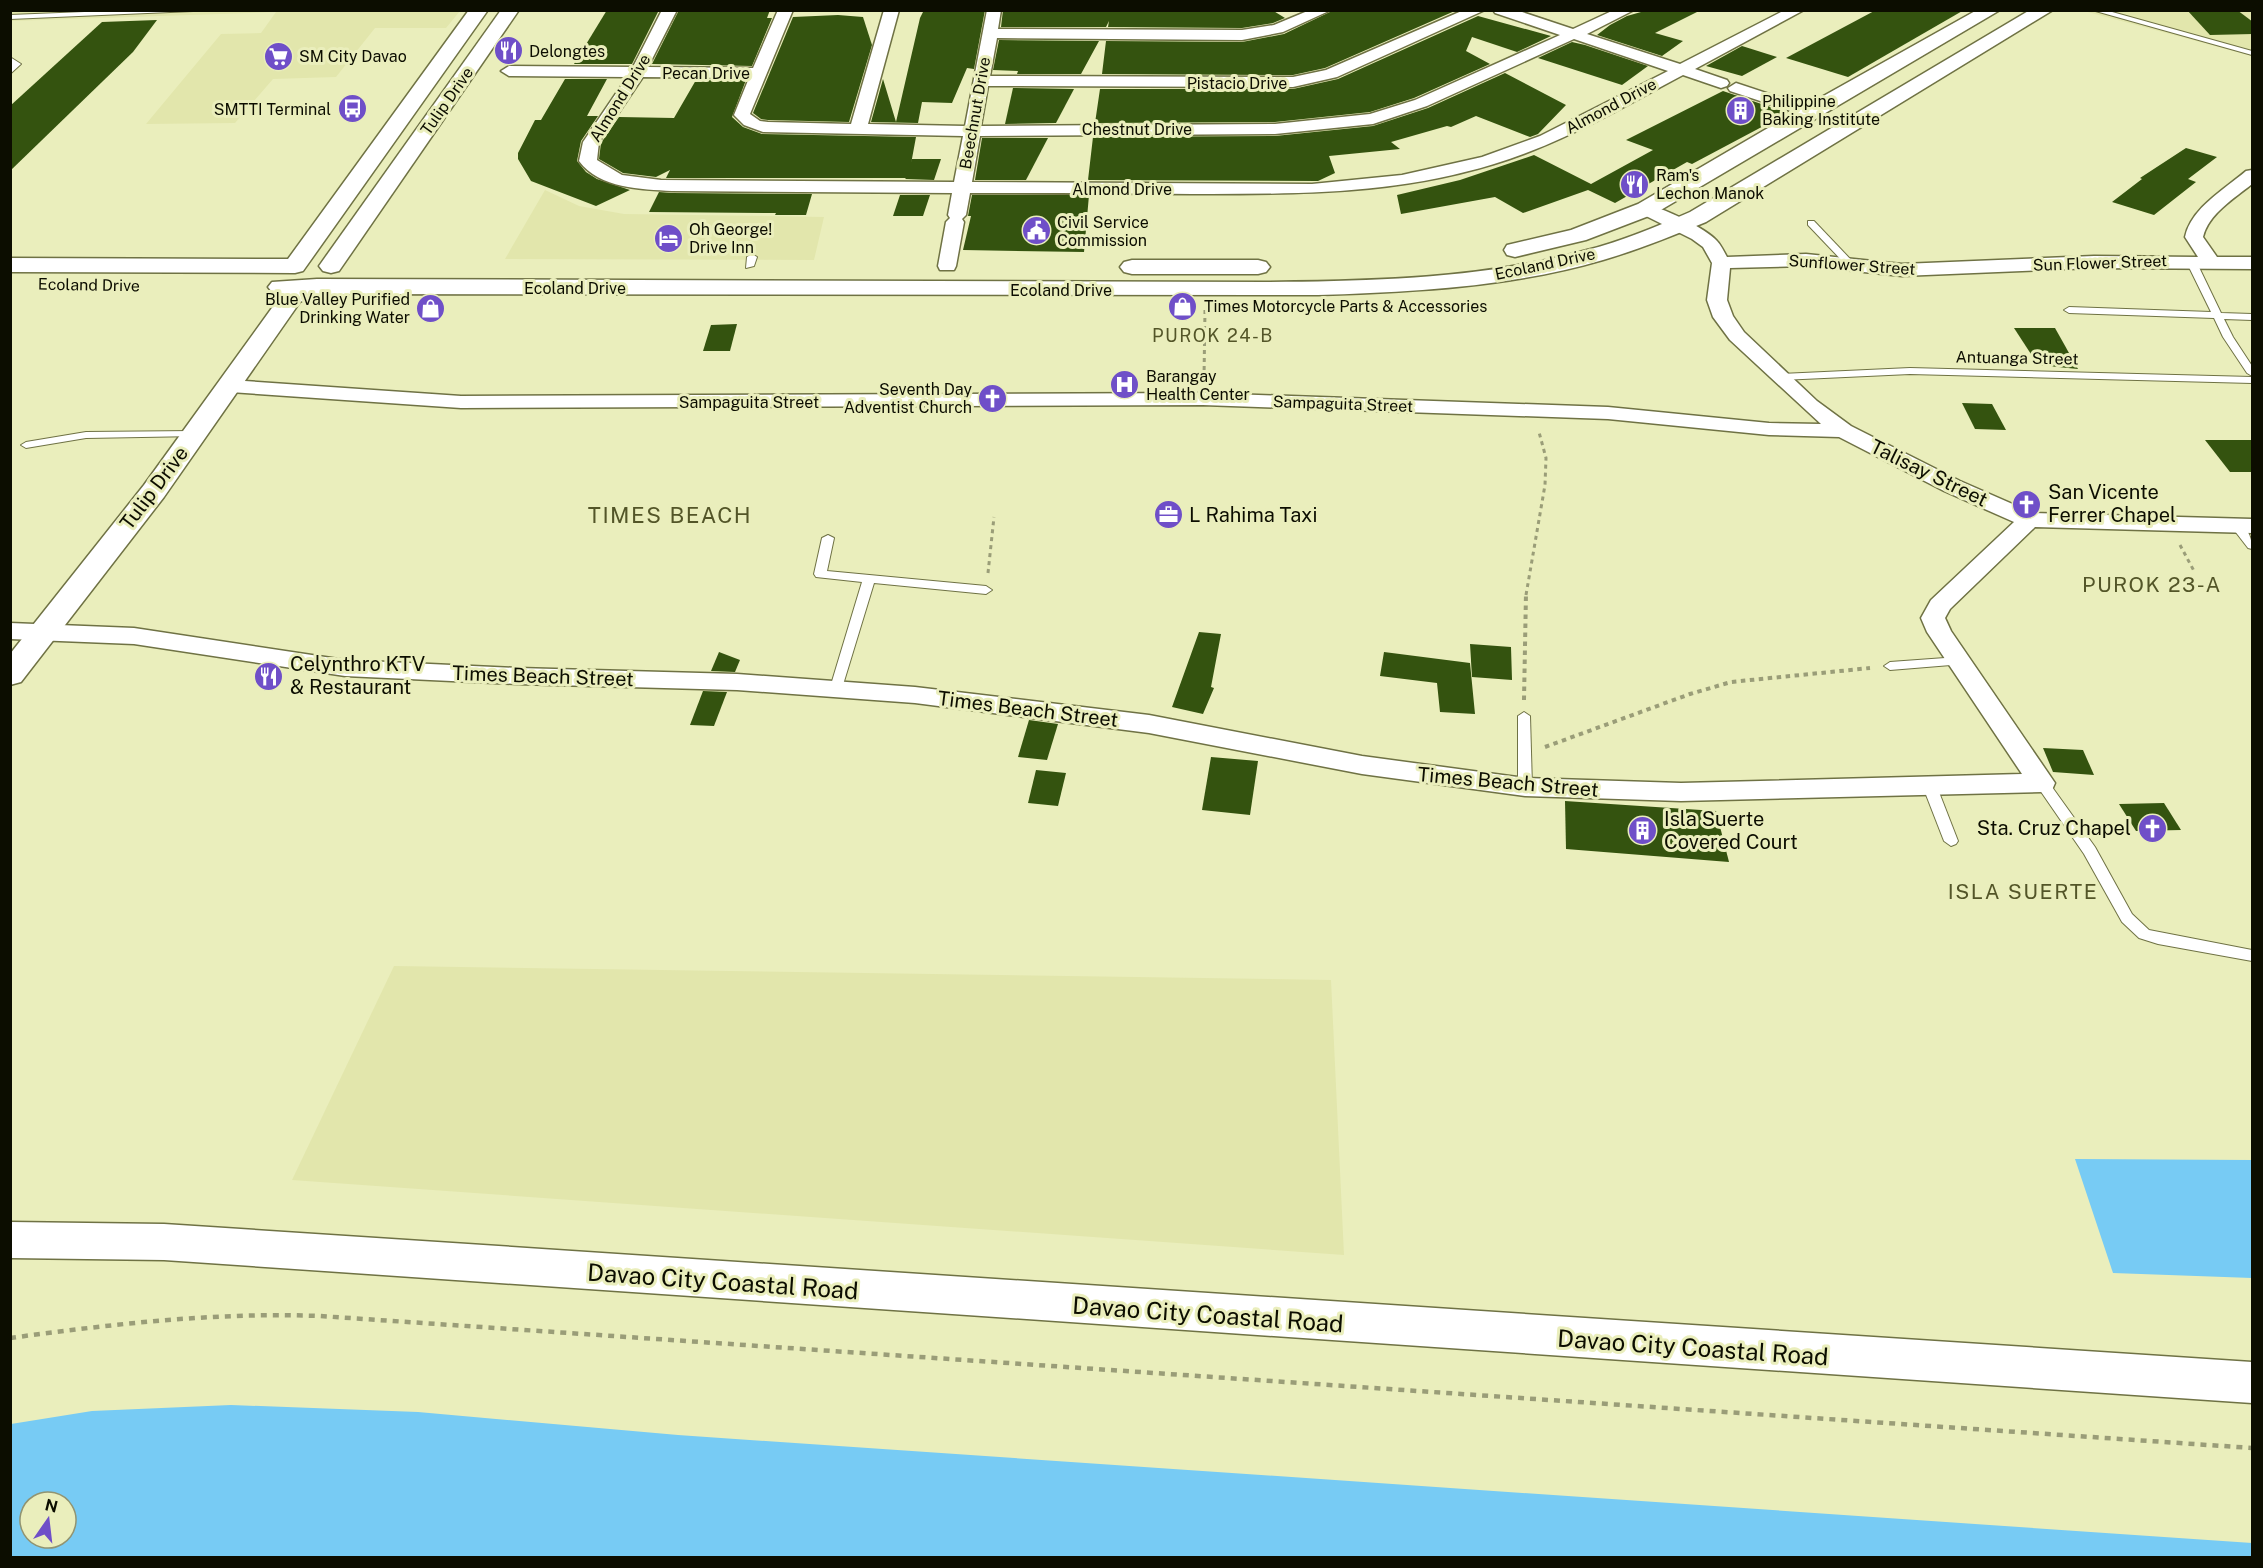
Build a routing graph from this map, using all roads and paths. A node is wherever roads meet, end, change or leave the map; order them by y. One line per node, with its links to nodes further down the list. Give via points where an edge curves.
1 (213, 10): 16 (lane)
2 (479, 10): 22 (main road, Tulip Drive)
3 (510, 10): 23 (main road, Tulip Drive)
4 (670, 10): 28 (street, Almond Drive)
5 (786, 10): 29 (street, Chestnut Drive)
6 (892, 10): 34 (street)
7 (994, 10): 19 (street, Beechnut Drive)
8 (1324, 10): 19 (street, via 1278,29 1242,34)
9 (1478, 10): 30 (street, Pistacio Drive, via 1331,74 1293,82)
10 (1500, 10): 20 (street)
11 (1627, 10): 20 (street, Chestnut Drive)
12 (1797, 10): 26 (street, Almond Drive)
13 (1991, 10): 33 (main road, Ecoland Drive)
14 (2044, 10): 40 (main road, Ecoland Drive)
15 (2095, 10): 17 (lane)
16 (70, 13): 18 (lane)
17 (2113, 13): 21 (lane)
18 (10, 17)
19 (990, 33): 30 (street, Beechnut Drive)
20 (1576, 35): 26 (street); 35 (street, Chestnut Drive, via 1421,103 1373,119 1275,129)
21 (2253, 53)
22 (446, 55): 23 (main road); 31 (main road, Tulip Drive)
23 (479, 55): 32 (main road, Tulip Drive)
24 (10, 59): 27 (lane, via 17,64)
25 (509, 70): 28 (street, Pecan Drive)
26 (1680, 70): 33 (street); 37 (street, Almond Drive, via 1546,140 1510,155 1433,177 1312,189)
27 (10, 72)
28 (638, 72): 29 (street, Pecan Drive); 37 (street, Almond Drive, via 588,152 588,161 596,171 609,177 672,186)
29 (758, 73): 34 (street, Chestnut Drive, via 742,115 747,122 778,128)
30 (981, 81): 35 (street, Beechnut Drive)
31 (423, 88): 32 (main road); 48 (main road, Tulip Drive)
32 (455, 88): 49 (main road, Tulip Drive)
33 (1809, 112): 38 (main road, Ecoland Drive)
34 (858, 129): 35 (street, Chestnut Drive)
35 (972, 131): 37 (street, Beechnut Drive)
36 (2250, 181): 43 (street, via 2209,212 2194,232)
37 (962, 188): 52 (street, Beechnut Drive)
38 (1646, 209): 40 (street); 41 (main road, Ecoland Drive, via 1578,235)
39 (1811, 223): 47 (lane)
40 (1680, 226): 44 (street, via 1710,244); 59 (main road, Ecoland Drive, via 1590,256 1491,276 1381,287)
41 (1496, 253)
42 (2191, 261): 43 (street, Sun Flower Street); 56 (street, Sun Flower Street); 62 (lane)
43 (2211, 262): 45 (street, Sun Flower Street)
44 (1720, 263): 47 (street, Sunflower Street, via 1806,260); 65 (street, Talisay Street, via 1717,300 1723,317)
45 (2253, 263)
46 (10, 265): 48 (main road, Ecoland Drive)
47 (1851, 265): 56 (street, Sunflower Street)
48 (295, 266): 49 (main road, Ecoland Drive); 60 (main road, Tulip Drive)
49 (331, 266): 50 (main road, Ecoland Drive, via 751,262); 58 (main road, Tulip Drive)
50 (772, 266)
51 (924, 266): 52 (main road)
52 (948, 266): 53 (main road)
53 (971, 267)
54 (1112, 267): 55 (main road, Ecoland Drive)
55 (1276, 267)
56 (1947, 269)
57 (10, 284): 60 (main road, Ecoland Drive)
58 (316, 287): 59 (main road, Ecoland Drive); 60 (main road)
59 (1205, 290): 68 (path)
60 (286, 292): 67 (main road, Tulip Drive)
61 (2069, 310): 62 (lane)
62 (2217, 315): 63 (lane); 64 (lane)
63 (2253, 318)
64 (2253, 373)
65 (1780, 377): 66 (lane, Antuanga Street, via 1910,371); 70 (street, Talisay Street)
66 (2253, 380)
67 (230, 386): 68 (street, Sampaguita Street, via 471,403); 71 (main road, Tulip Drive)
68 (1203, 399): 69 (street, Sampaguita Street)
69 (1533, 411): 70 (street, Sampaguita Street); 86 (path, via 1546,467 1526,584)
70 (1844, 431): 74 (street, Talisay Street)
71 (195, 434): 72 (lane, via 86,435); 81 (main road, Tulip Drive)
72 (26, 445)
73 (994, 517): 79 (path)
74 (2029, 520): 75 (street); 82 (street, via 1935,611 1934,625)
75 (2245, 526): 77 (lane)
76 (828, 538): 78 (lane, via 820,574)
77 (2253, 546)
78 (869, 579): 79 (lane); 85 (lane)
79 (986, 590)
80 (10, 631): 81 (street, Times Beach Street)
81 (45, 632): 84 (main road, Tulip Drive); 85 (street, Times Beach Street, via 134,636 345,668 401,672)
82 (1959, 661): 83 (lane); 88 (street)
83 (1890, 666): 87 (path, via 1731,682)
84 (10, 675)
85 (836, 688): 89 (street, Times Beach Street, via 1149,724 1362,765)
86 (1524, 716): 87 (lane)
87 (1524, 755): 89 (lane)
88 (2042, 783): 90 (street, Times Beach Street); 92 (lane, via 2090,851 2127,918 2144,934)
89 (1525, 787): 90 (street, Times Beach Street, via 1681,792)
90 (1930, 787): 91 (lane)
91 (1951, 841)
92 (2253, 956)
93 (10, 1216): 95 (main road, Davao City Coastal Road)
94 (10, 1240): 95 (main road, Davao City Coastal Road)
95 (164, 1242): 97 (main road, Davao City Coastal Road)
96 (10, 1338): 98 (path, via 221,1314 421,1321)
97 (2253, 1383)
98 (2253, 1448)

